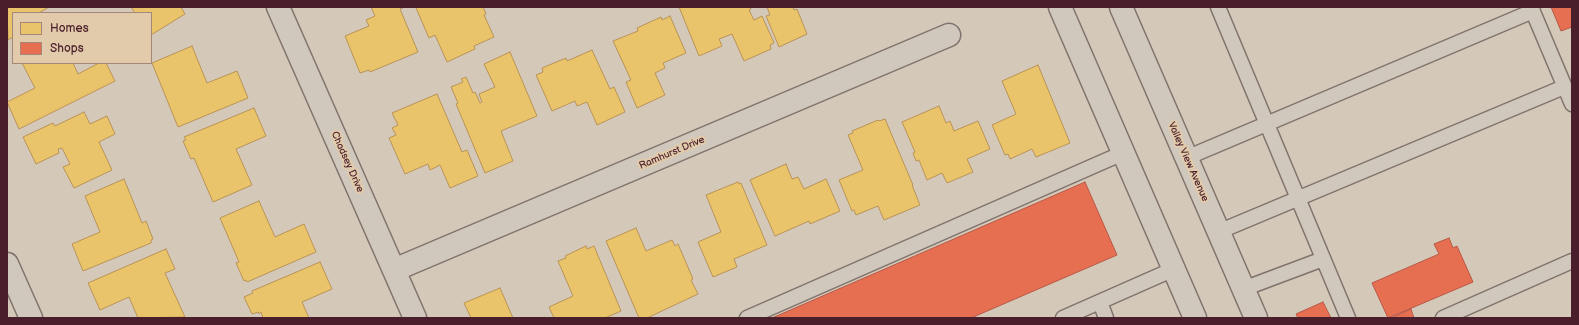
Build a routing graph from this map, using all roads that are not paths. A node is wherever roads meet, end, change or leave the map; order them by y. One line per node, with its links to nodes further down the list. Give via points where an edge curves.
1 (278, 7): 17 (street, Chadsey Drive)
2 (1060, 7): 10 (street)
3 (1121, 7): 11 (street, Valley View Avenue)
4 (1218, 7): 9 (lane)
5 (1532, 9): 7 (lane); 9 (lane)
6 (949, 35): 17 (street, Ramhurst Drive)
7 (1564, 86): 8 (lane); 12 (lane)
8 (1572, 104)
9 (1267, 124): 11 (lane); 12 (lane)
10 (1123, 153): 18 (street); 24 (lane)
11 (1186, 158): 13 (street, Valley View Avenue)
12 (1298, 199): 13 (lane); 14 (lane)
13 (1218, 232): 19 (street, Valley View Avenue)
14 (1323, 259): 19 (lane); 29 (lane)
15 (1572, 261): 21 (lane)
16 (7, 264): 22 (street)
17 (394, 270): 23 (street, Chadsey Drive)
18 (1174, 270): 20 (lane); 27 (street)
19 (1243, 289): 28 (street, Valley View Avenue)
20 (1100, 302): 25 (lane); 26 (lane)
21 (1460, 315): 30 (lane)
22 (31, 318)
23 (415, 318)
24 (747, 318)
25 (1063, 318)
26 (1106, 318)
27 (1195, 318)
28 (1256, 318)
29 (1348, 318)
30 (1443, 318)

